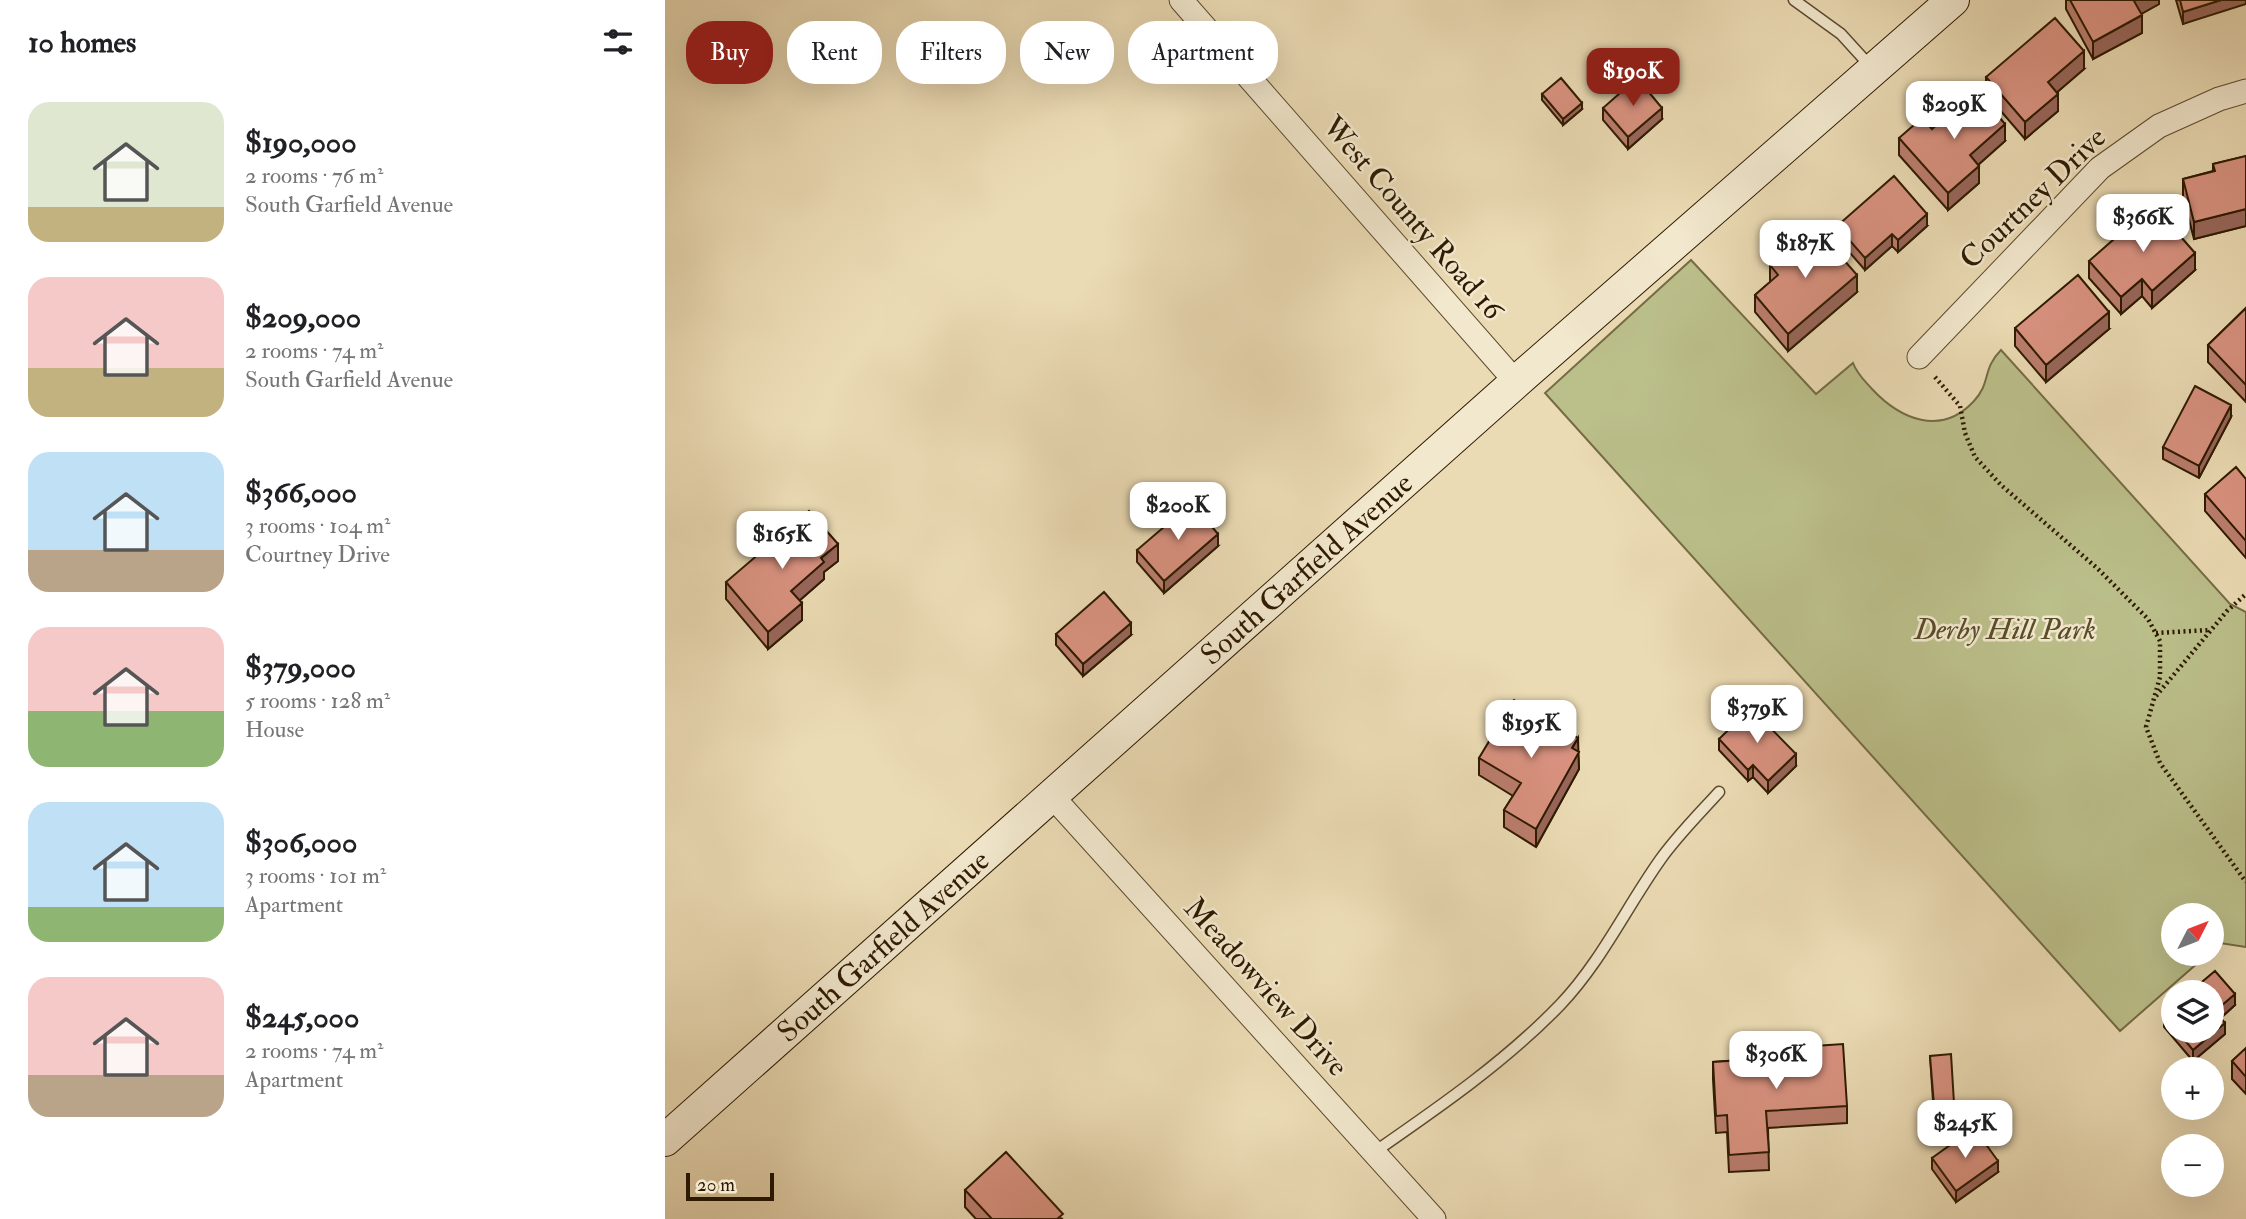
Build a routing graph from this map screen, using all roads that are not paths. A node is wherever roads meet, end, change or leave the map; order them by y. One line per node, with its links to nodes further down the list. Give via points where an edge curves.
1 (1181, 0): 7 (street, West County Road 16)
2 (1794, 0): 4 (lane, via 1841,34)
3 (1953, 0): 4 (street, South Garfield Avenue)
4 (1873, 69): 7 (street, South Garfield Avenue)
5 (2246, 91): 6 (street, Courtney Drive, via 2159,126 2100,168)
6 (1919, 357)
7 (1516, 382): 9 (street, South Garfield Avenue)
8 (1719, 792): 11 (lane, via 1661,859 1604,948 1561,1003 1512,1050)
9 (1051, 795): 10 (street, South Garfield Avenue); 11 (street, Meadowview Drive)
10 (665, 1140)
11 (1373, 1153): 12 (street, Meadowview Drive)
12 (1434, 1219)

